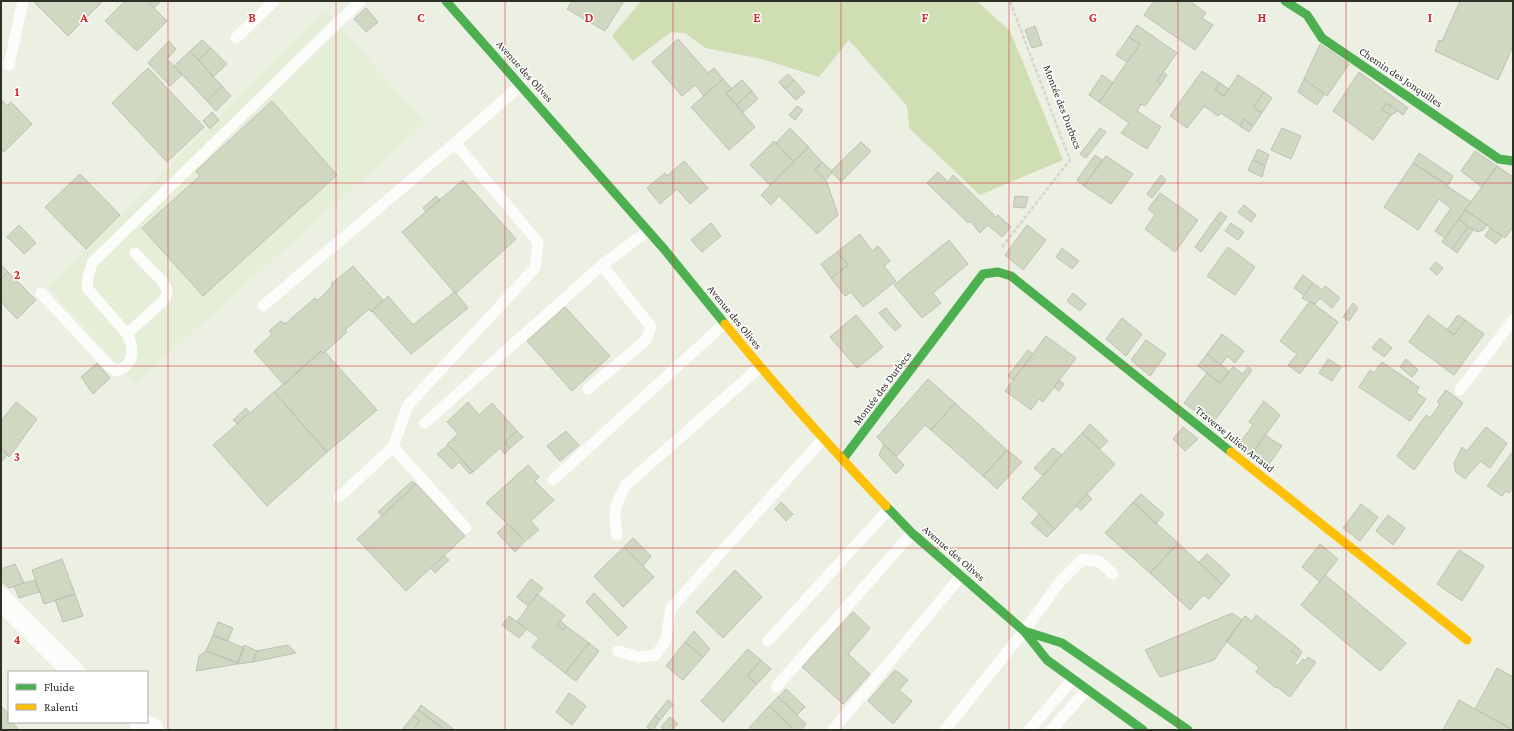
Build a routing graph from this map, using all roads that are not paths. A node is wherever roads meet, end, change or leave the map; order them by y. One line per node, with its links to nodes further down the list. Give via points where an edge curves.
1 (23, 1): 7 (lane)
2 (274, 1): 6 (lane)
3 (361, 1): 19 (lane, via 92,263 87,288)
4 (446, 1): 8 (main road, Avenue des Olives)
5 (1285, 1): 10 (main road, Chemin des Jonquilles, via 1307,15 1322,38 1499,159)
6 (236, 38)
7 (9, 65)
8 (521, 85): 9 (lane); 11 (main road, Avenue des Olives)
9 (455, 143): 16 (lane); 25 (lane, via 538,242 535,268 408,405)
10 (1513, 161)
11 (648, 231): 13 (lane); 18 (main road, Avenue des Olives)
12 (135, 253): 19 (lane, via 162,281 167,290 163,301)
13 (602, 265): 21 (lane, via 651,327 646,340); 23 (lane)
14 (983, 274): 26 (main road, Montée des Durbecs); 37 (main road, Traverse Julien Artaud, via 998,272 1011,276)
15 (41, 292): 19 (lane, via 117,371 126,366 131,358 131,342)
16 (263, 306)
17 (1513, 320): 22 (lane)
18 (725, 323): 20 (main road, Avenue des Olives); 27 (lane)
19 (127, 334)
20 (760, 367): 24 (main road, Avenue des Olives); 32 (lane, via 626,485 616,502 614,518)
21 (588, 389)
22 (1460, 390)
23 (425, 423)
24 (823, 439): 26 (main road, Avenue des Olives); 39 (lane, via 671,608 666,640 656,655 639,656)
25 (393, 447): 28 (lane); 30 (lane)
26 (842, 460): 29 (main road, Avenue des Olives)
27 (553, 480)
28 (339, 497)
29 (889, 509): 31 (main road, Avenue des Olives); 38 (lane)
30 (466, 528)
31 (912, 533): 34 (main road, Avenue des Olives); 42 (lane)
32 (617, 535)
33 (1114, 574): 36 (lane, via 1100,562 1083,559 1060,582)
34 (961, 576): 36 (main road, Avenue des Olives); 46 (lane)
35 (1, 598): 40 (street)
36 (1024, 631): 41 (main road, Avenue des Olives, via 1047,660); 47 (lane); 51 (main road, Avenue des Olives, via 1062,643)
37 (1467, 640)
38 (768, 642)
39 (618, 651)
40 (73, 671)
41 (1073, 679): 43 (main road, Avenue des Olives); 48 (lane)
42 (776, 687)
43 (1087, 690): 49 (lane); 50 (main road, Avenue des Olives)
44 (142, 723): 45 (street)
45 (153, 730)
46 (833, 730)
47 (945, 730)
48 (1029, 730)
49 (1051, 730)
50 (1143, 730)
51 (1188, 730)

